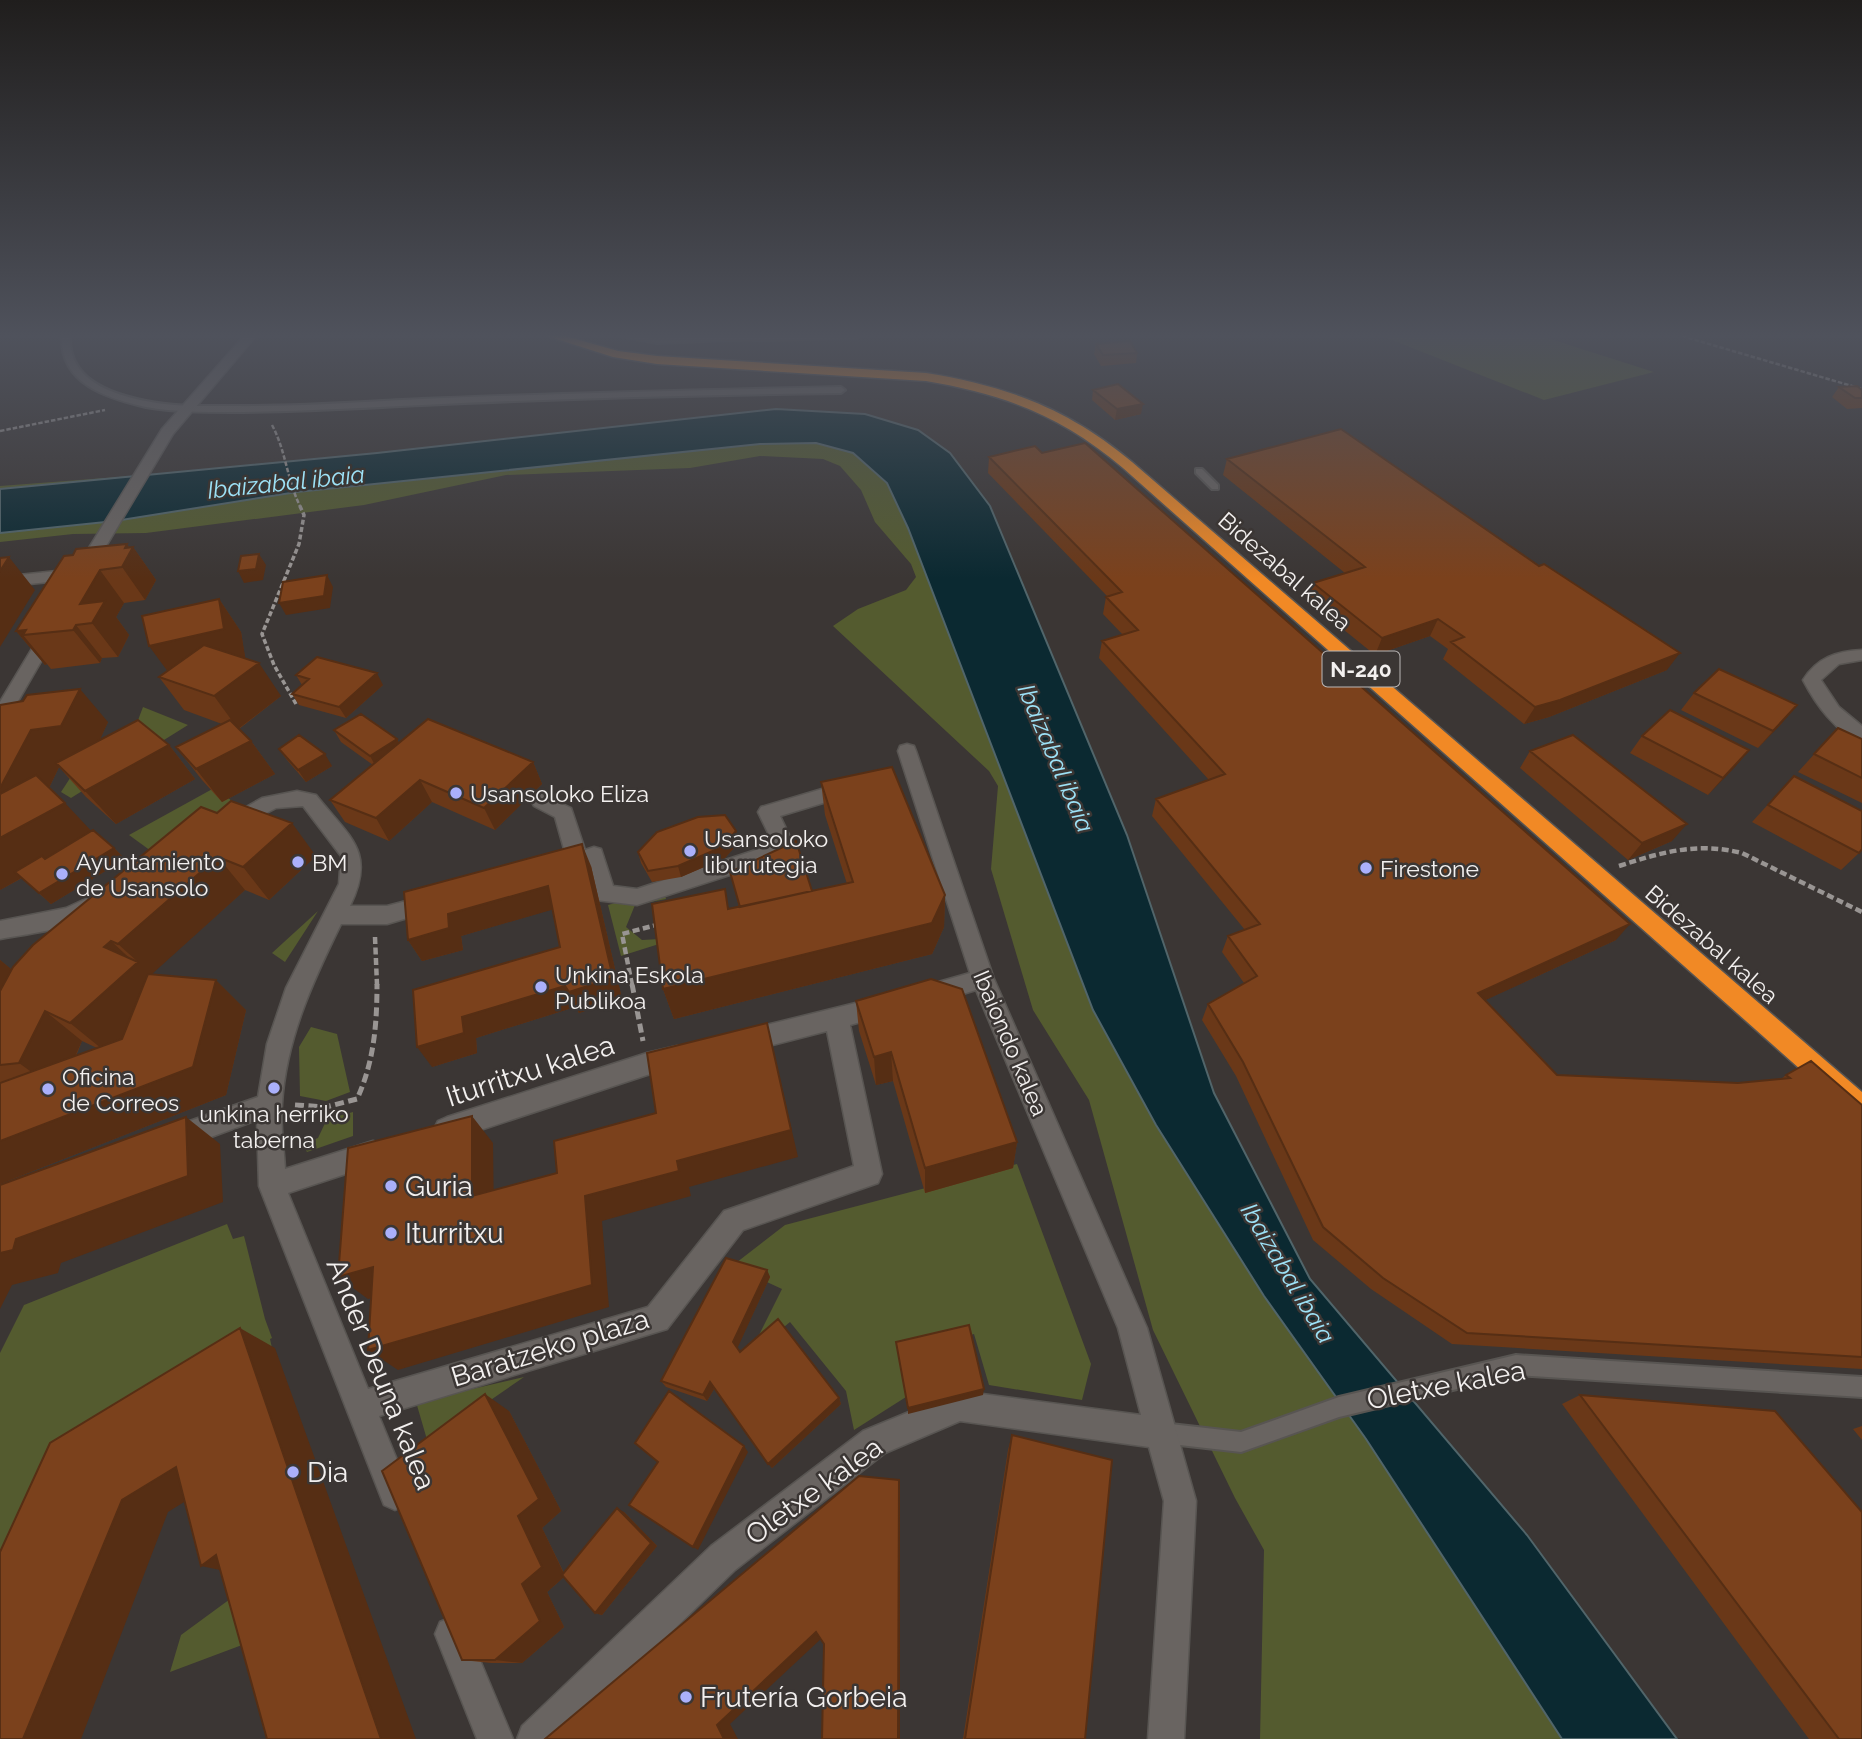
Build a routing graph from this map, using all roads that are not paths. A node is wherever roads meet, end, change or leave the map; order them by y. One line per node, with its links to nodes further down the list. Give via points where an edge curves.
1 (178, 417): 6 (street)
2 (1059, 417): 26 (highway, Bidezabal kalea / N-240, via 1100,443 1173,505)
3 (1199, 471): 4 (lane)
4 (1215, 487)
5 (107, 572): 6 (street)
6 (82, 574): 7 (street); 8 (street)
7 (0, 582)
8 (72, 592)
9 (59, 615): 11 (street)
10 (1862, 654): 12 (street, via 1826,662 1812,680 1819,696)
11 (0, 718)
12 (1862, 735)
13 (907, 751): 23 (street, Ibaiondo kalea)
14 (861, 784): 17 (street, via 768,812 780,837 769,854 637,897 604,894)
15 (541, 801): 17 (street, via 564,813)
16 (212, 836): 21 (street, Ander Deuna kalea, via 274,800 309,800 351,855 350,884)
17 (586, 858): 18 (street)
18 (540, 871)
19 (113, 893): 22 (street, via 67,928)
20 (451, 897): 21 (street, via 387,915)
21 (334, 915): 25 (street, Ander Deuna kalea, via 298,988 279,1044)
22 (0, 930)
23 (983, 979): 24 (street, Iturritxu kalea); 33 (street, Ibaiondo kalea, via 1132,1328)
24 (836, 1019): 27 (street, Iturritxu kalea, via 647,1064); 32 (street, Baratzeko plaza, via 869,1174 734,1220 657,1319)
25 (269, 1104): 29 (street); 30 (street, Ander Deuna kalea)
26 (1862, 1108)
27 (427, 1135)
28 (401, 1144): 30 (street)
29 (154, 1146)
30 (272, 1186): 32 (street, Ander Deuna kalea)
31 (1862, 1387): 33 (lane, Oletxe kalea, via 1516,1365 1339,1407 1241,1442)
32 (359, 1407): 34 (street, Ander Deuna kalea)
33 (1162, 1433): 37 (street, Oletxe kalea, via 960,1406 874,1442 723,1558); 38 (street, via 1180,1501)
34 (406, 1522)
35 (443, 1611): 36 (street)
36 (495, 1739)
37 (535, 1739)
38 (1166, 1739)

